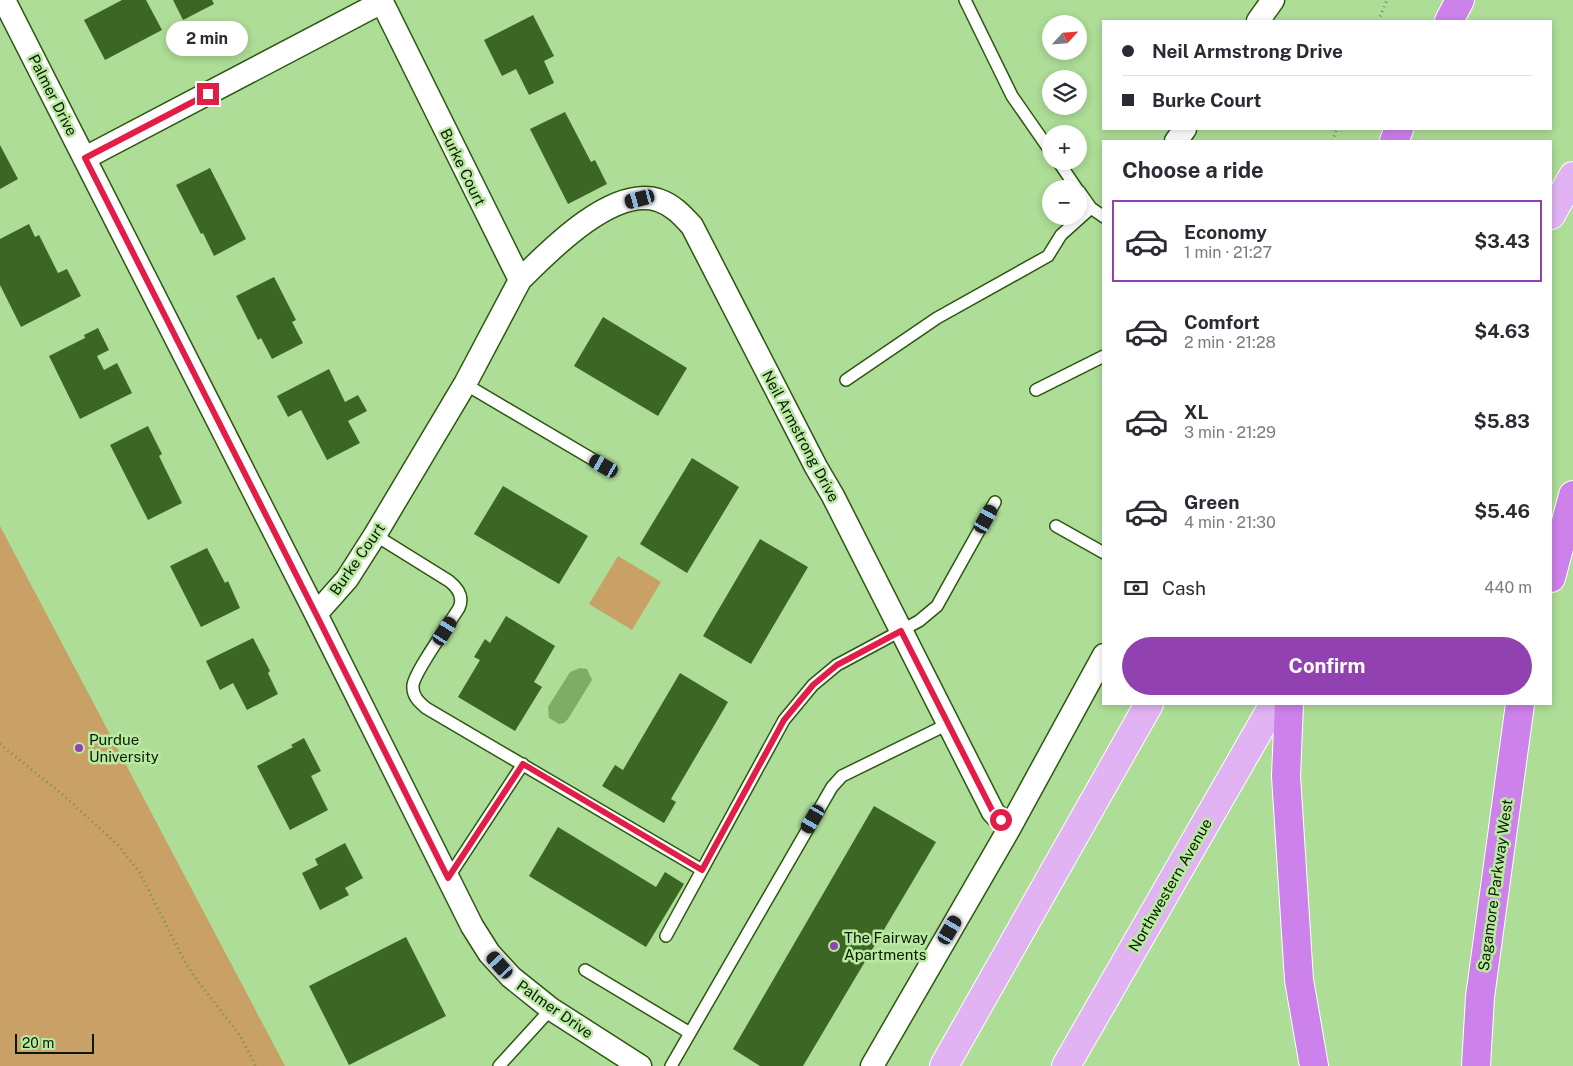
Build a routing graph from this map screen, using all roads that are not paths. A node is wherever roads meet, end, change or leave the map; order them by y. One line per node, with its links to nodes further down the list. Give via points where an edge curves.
1 (964, 0): 7 (lane, via 1012,96)
2 (1273, 0): 5 (street)
3 (1460, 0): 6 (highway)
4 (6, 4): 8 (street, Palmer Drive)
5 (1259, 20)
6 (1449, 20)
7 (1042, 139)
8 (85, 158): 14 (street, Burke Court, via 382,2); 26 (street, Palmer Drive)
9 (1573, 176): 12 (main road)
10 (1087, 202): 11 (lane)
11 (1091, 208): 13 (lane); 16 (lane, via 1062,235 1048,256 937,318)
12 (1552, 213)
13 (1102, 216)
14 (520, 280): 17 (street, Burke Court); 27 (street, Neil Armstrong Drive, via 582,224 613,206 640,199 658,200 677,209 692,226)
15 (1102, 357): 18 (lane)
16 (846, 380)
17 (465, 384): 19 (lane); 23 (street, Burke Court)
18 (1036, 390)
19 (604, 466)
20 (1573, 496): 25 (highway)
21 (995, 502): 27 (lane, via 937,606)
22 (1056, 526): 24 (lane)
23 (375, 535): 26 (street, Burke Court, via 347,579); 34 (lane, via 457,587 462,602 418,673 413,686 416,699 426,708)
24 (1102, 552)
25 (1552, 574)
26 (316, 614): 37 (street, Palmer Drive)
27 (901, 631): 33 (street, Neil Armstrong Drive); 36 (lane, via 837,665 813,685 784,720)
28 (1102, 659): 35 (street)
29 (1148, 705): 47 (main road)
30 (1273, 705): 42 (main road, Northwestern Avenue)
31 (1289, 705): 48 (highway, via 1286,776 1299,980)
32 (1520, 705): 49 (highway, Sagamore Parkway West, via 1480,997)
33 (948, 724): 35 (street, Neil Armstrong Drive, via 993,812); 41 (lane, via 842,776 832,786)
34 (523, 764): 36 (lane); 37 (lane)
35 (1009, 829): 46 (street)
36 (702, 870): 38 (lane)
37 (448, 878): 40 (street, Palmer Drive, via 489,954 511,977)
38 (666, 936)
39 (585, 970): 41 (lane)
40 (551, 1009): 43 (lane); 44 (street, Palmer Drive)
41 (690, 1033): 45 (lane)
42 (1067, 1064)
43 (499, 1066)
44 (640, 1066)
45 (670, 1066)
46 (872, 1066)
47 (944, 1066)
48 (1314, 1066)
49 (1476, 1066)

